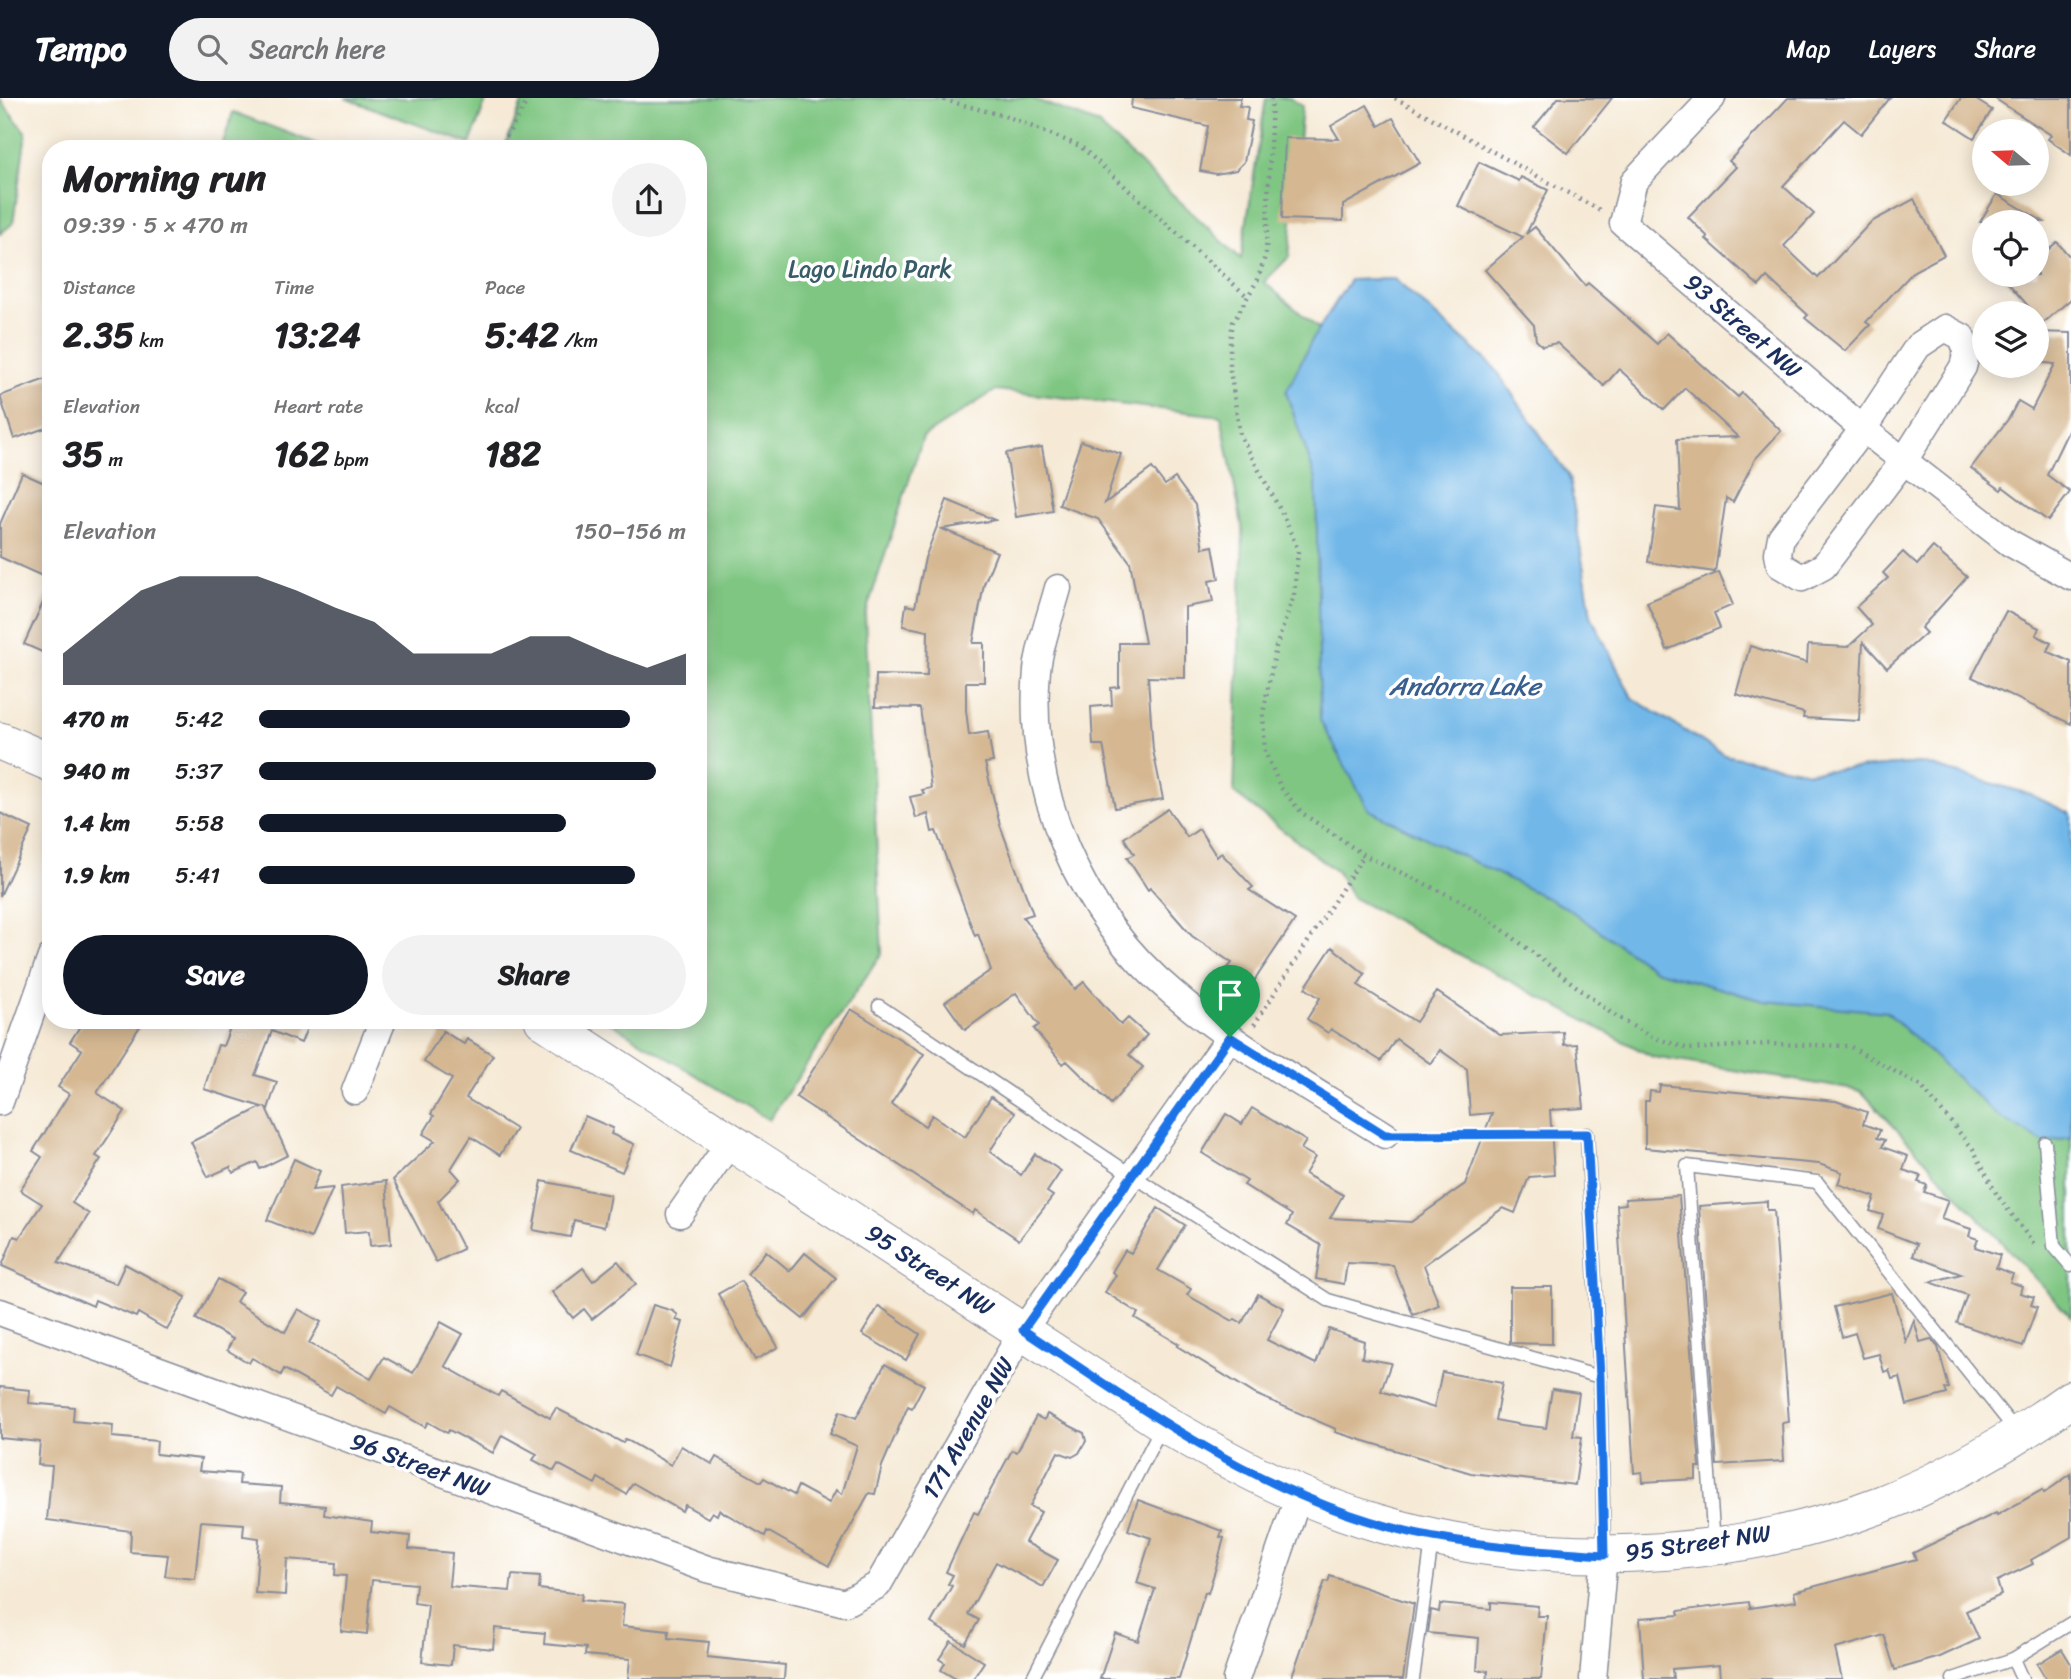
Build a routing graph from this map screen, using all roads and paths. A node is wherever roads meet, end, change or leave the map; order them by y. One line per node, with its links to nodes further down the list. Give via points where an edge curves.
1 (529, 98): 6 (path)
2 (937, 98): 8 (path, via 1007,117 1080,146)
3 (1272, 98): 8 (path, via 1266,253)
4 (1395, 98): 7 (path)
5 (1712, 98): 7 (street, via 1634,181)
6 (504, 140)
7 (1623, 223): 9 (street, 93 Street NW)
8 (1248, 297): 15 (path, via 1233,323 1230,341 1240,435 1292,534 1298,564 1266,694 1265,752 1281,788 1302,813)
9 (1863, 429): 10 (street, 93 Street NW); 10 (street, via 1918,346 1945,328 1962,337 1967,351 1963,368); 10 (street, via 1781,537 1780,565 1802,578 1824,566)
10 (1905, 459): 11 (street, 93 Street NW, via 2010,543)
11 (2071, 578)
12 (1058, 588): 20 (street, via 1036,693 1043,771 1055,820 1099,913 1173,994)
13 (0, 741): 14 (street)
14 (42, 759)
15 (1364, 855): 20 (path, via 1254,1024); 29 (path, via 1459,900 1611,1013 1649,1035 1689,1049 1849,1045 1922,1086 1973,1149 2004,1206)
16 (42, 983): 22 (street)
17 (879, 1006): 27 (lane)
18 (379, 1029): 21 (street)
19 (557, 1029): 25 (street, 95 Street NW)
20 (1230, 1037): 24 (street); 27 (street, 171 Avenue NW)
21 (355, 1091)
22 (0, 1102)
23 (1587, 1134): 24 (path); 33 (lane)
24 (1385, 1135)
25 (731, 1141): 28 (street); 32 (street, 95 Street NW)
26 (2045, 1143): 30 (lane, via 2054,1246)
27 (1130, 1174): 32 (street, 171 Avenue NW); 33 (lane, via 1328,1300)
28 (680, 1214)
29 (2043, 1255)
30 (2071, 1266)
31 (0, 1312): 41 (street, 96 Street NW, via 707,1569)
32 (1023, 1330): 35 (street, 95 Street NW); 41 (street, 171 Avenue NW, via 878,1585)
33 (1600, 1377): 40 (lane)
34 (2071, 1399): 36 (street, 95 Street NW)
35 (1163, 1423): 37 (street, 95 Street NW); 44 (lane)
36 (2018, 1434): 39 (street, 95 Street NW, via 1960,1468 1881,1504 1790,1531); 39 (lane, via 1817,1182 1687,1166)
37 (1299, 1495): 38 (street, 95 Street NW); 45 (street)
38 (1433, 1537): 40 (street, 95 Street NW); 46 (lane)
39 (1714, 1545): 40 (street, 95 Street NW)
40 (1604, 1555): 47 (street)
41 (845, 1603)
42 (2071, 1623): 43 (lane)
43 (2014, 1659): 48 (lane); 49 (lane)
44 (1032, 1679)
45 (1236, 1679)
46 (1413, 1679)
47 (1593, 1679)
48 (1953, 1679)
49 (2022, 1679)

